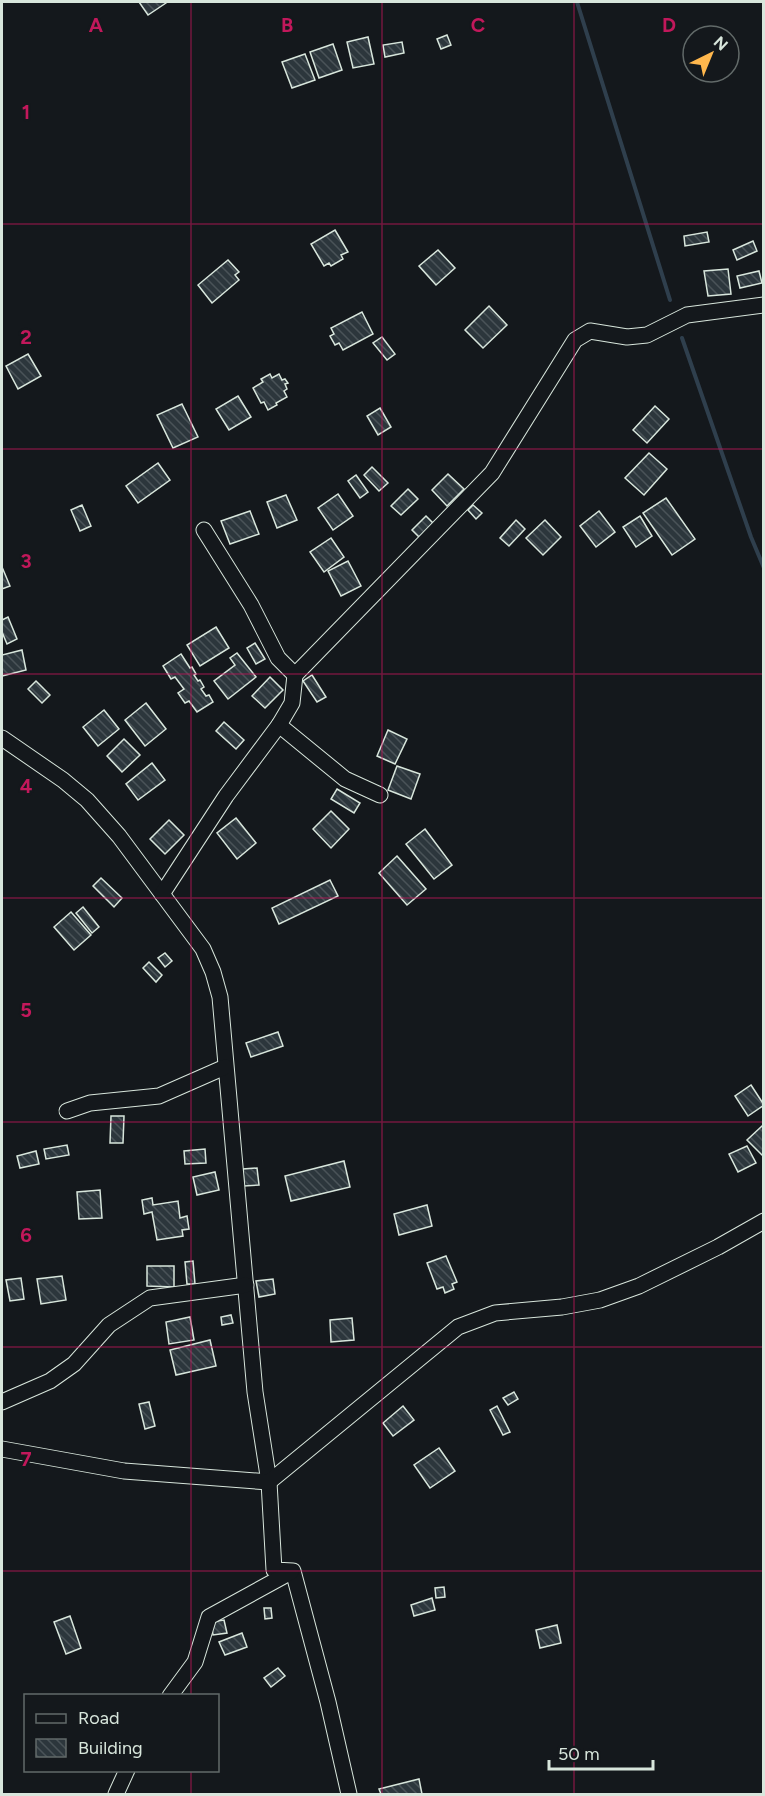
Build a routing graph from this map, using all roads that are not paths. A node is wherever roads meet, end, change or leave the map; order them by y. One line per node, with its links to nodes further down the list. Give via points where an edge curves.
1 (764, 305): 3 (street, via 687,315 647,334 627,337 590,331 575,340 492,473)
2 (204, 530): 3 (street, via 251,605 278,658)
3 (295, 675): 4 (street, via 292,704)
4 (279, 724): 6 (street, via 345,778); 7 (street)
5 (2, 738): 7 (street, via 87,800)
6 (380, 795)
7 (162, 894): 8 (street, via 203,949 213,972 220,998)
8 (225, 1067): 9 (street, via 159,1096 90,1103); 11 (street)
9 (67, 1111)
10 (764, 1221): 14 (street, via 718,1248 600,1300 495,1313 458,1327)
11 (246, 1285): 12 (street, via 150,1298 109,1324 66,1370); 14 (street, via 255,1392)
12 (2, 1402)
13 (2, 1449): 14 (street, via 124,1471)
14 (269, 1482): 15 (street, via 274,1570)
15 (293, 1571): 16 (street, via 209,1617 195,1662); 19 (street)
16 (171, 1694)
17 (126, 1772): 18 (street)
18 (116, 1794)
19 (349, 1794)

